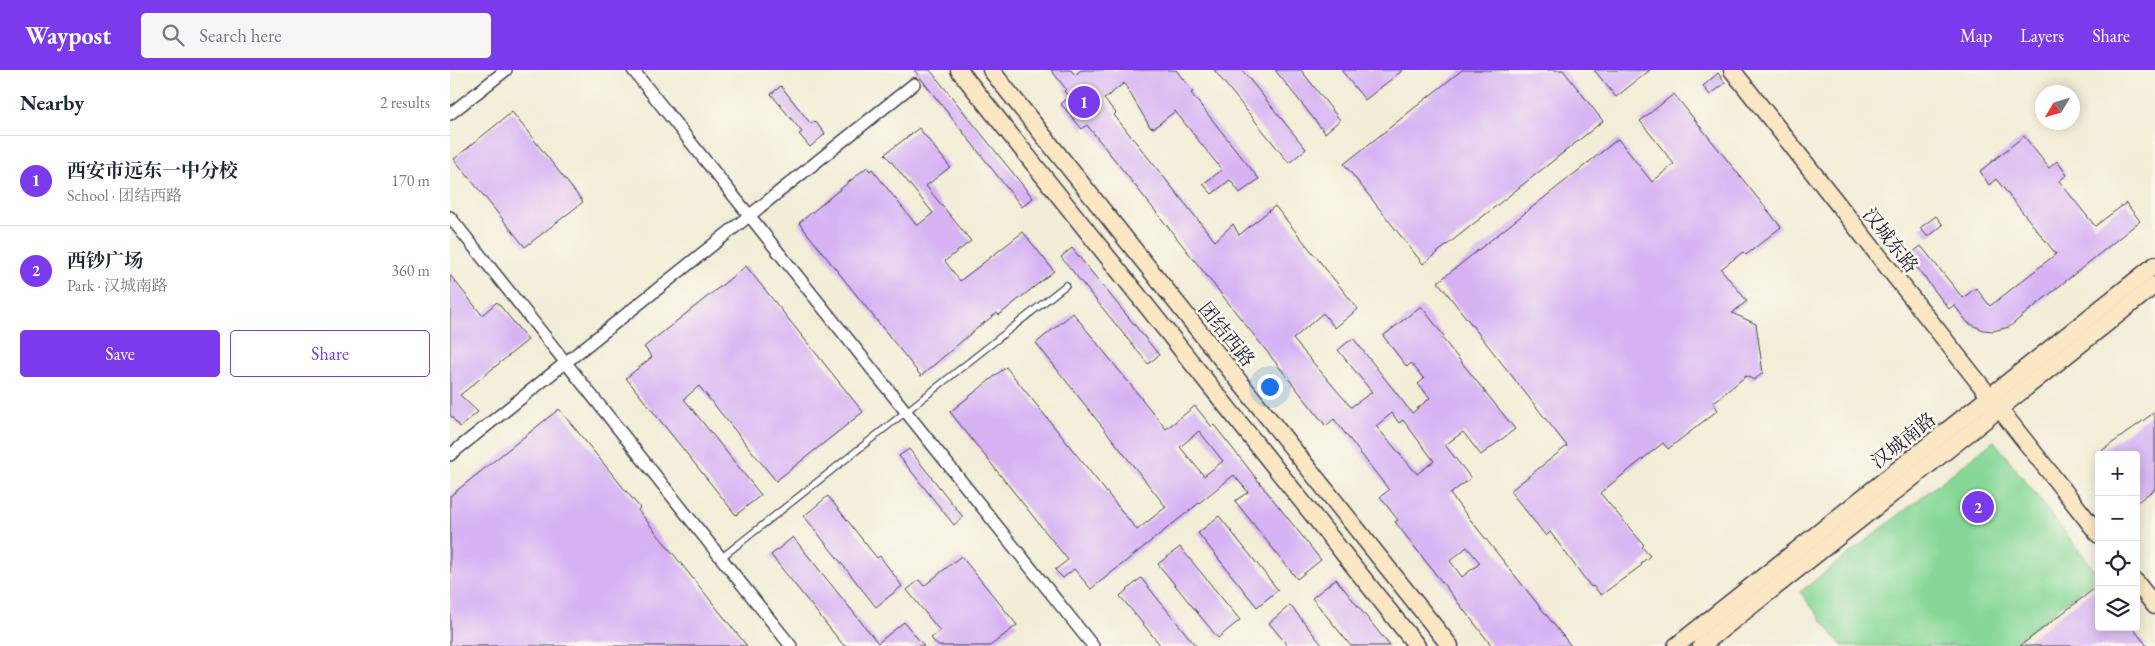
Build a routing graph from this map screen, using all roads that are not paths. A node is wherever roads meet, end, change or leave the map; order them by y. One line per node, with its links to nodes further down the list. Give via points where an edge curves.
1 (506, 70): 7 (street)
2 (633, 70): 9 (street)
3 (959, 70): 23 (street)
4 (991, 70): 24 (street, 团结西路)
5 (1732, 70): 14 (street, 汉城东路)
6 (914, 84): 9 (street)
7 (450, 114)
8 (450, 217): 13 (street)
9 (748, 217): 13 (street); 15 (street)
10 (2155, 265): 14 (street, 汉城南路)
11 (1066, 284): 15 (lane)
12 (2155, 285): 14 (street, 汉城南路, via 2011,398)
13 (565, 363): 16 (street); 18 (street)
14 (1994, 404): 17 (street, 汉城东路); 25 (street, 汉城南路); 26 (street, 汉城南路)
15 (905, 412): 18 (lane); 22 (street)
16 (450, 455)
17 (2095, 530)
18 (721, 558): 21 (street)
19 (2139, 586): 20 (street)
20 (2155, 606)
21 (792, 646)
22 (1093, 646)
23 (1417, 646)
24 (1450, 646)
25 (1676, 646)
26 (1701, 646)

